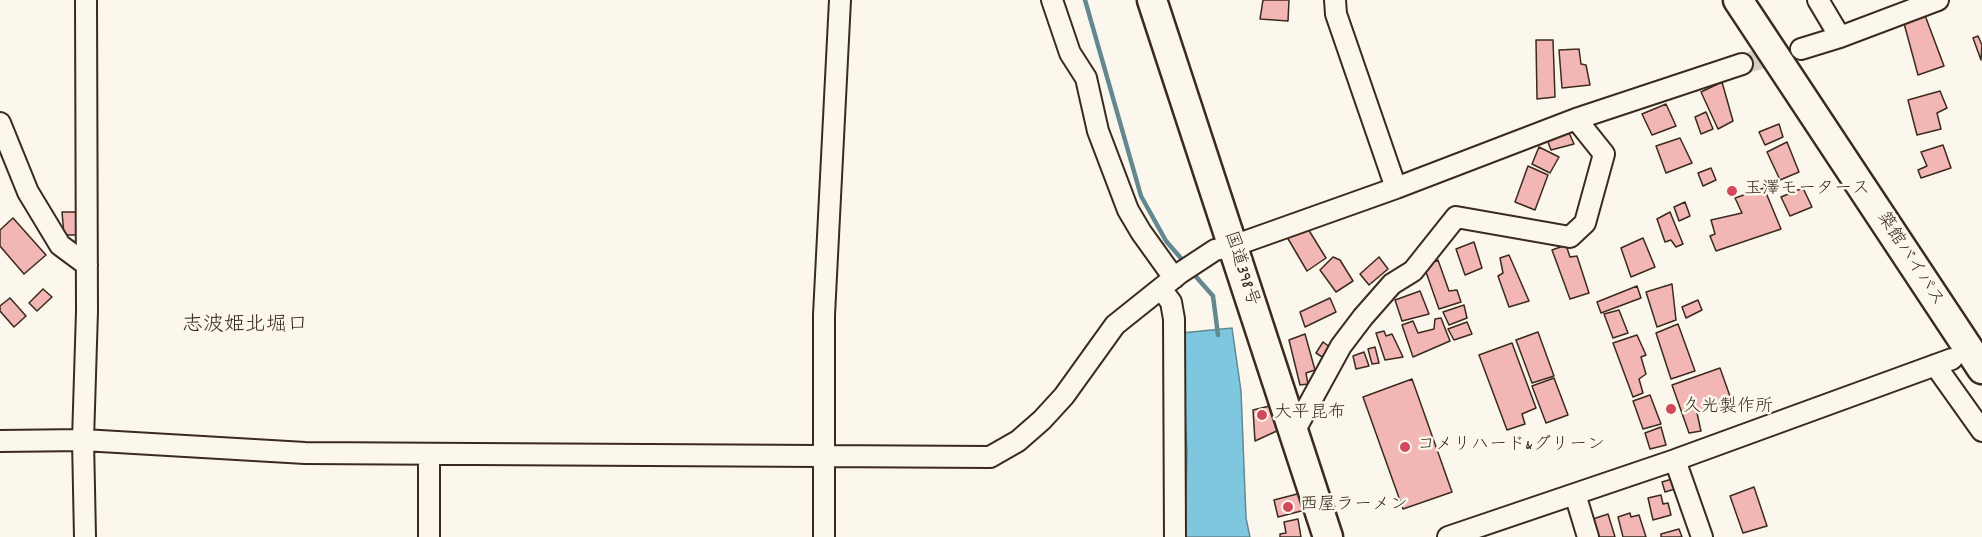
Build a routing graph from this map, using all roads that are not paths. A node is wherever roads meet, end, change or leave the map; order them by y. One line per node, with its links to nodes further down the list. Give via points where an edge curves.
1 (86, 0): 16 (street)
2 (840, 0): 24 (street, via 824,315)
3 (1052, 0): 17 (street, via 1070,53 1086,78 1098,131 1128,210)
4 (1152, 0): 15 (highway, 国道398号)
5 (1335, 0): 14 (street, via 1336,14)
6 (1738, 0): 18 (highway, 築館バイパス)
7 (1818, 0): 9 (street)
8 (1938, 0): 9 (street)
9 (1840, 36): 10 (street)
10 (1801, 49)
11 (1742, 64): 12 (street)
12 (1576, 119): 14 (street); 19 (street, via 1604,154 1585,223 1570,237 1456,217 1413,271 1392,284 1341,346)
13 (0, 123): 16 (street, via 28,192 60,245)
14 (1396, 188): 15 (street)
15 (1233, 246): 17 (street, via 1215,250); 19 (highway, 国道398号)
16 (87, 266): 21 (street)
17 (1171, 280): 24 (street, via 1115,325 1042,420 1018,441 990,457); 30 (street)
18 (1982, 369)
19 (1295, 430): 31 (highway, 国道398号)
20 (1982, 431): 25 (street, via 1943,362)
21 (83, 440): 22 (street); 23 (street, via 305,453); 27 (street)
22 (0, 441)
23 (429, 454): 24 (street); 28 (street)
24 (825, 457): 29 (street)
25 (1675, 460): 26 (street); 34 (street)
26 (1575, 494): 32 (street); 33 (street)
27 (85, 537)
28 (429, 537)
29 (825, 537)
30 (1175, 537)
31 (1328, 537)
32 (1448, 537)
33 (1588, 537)
34 (1702, 537)

